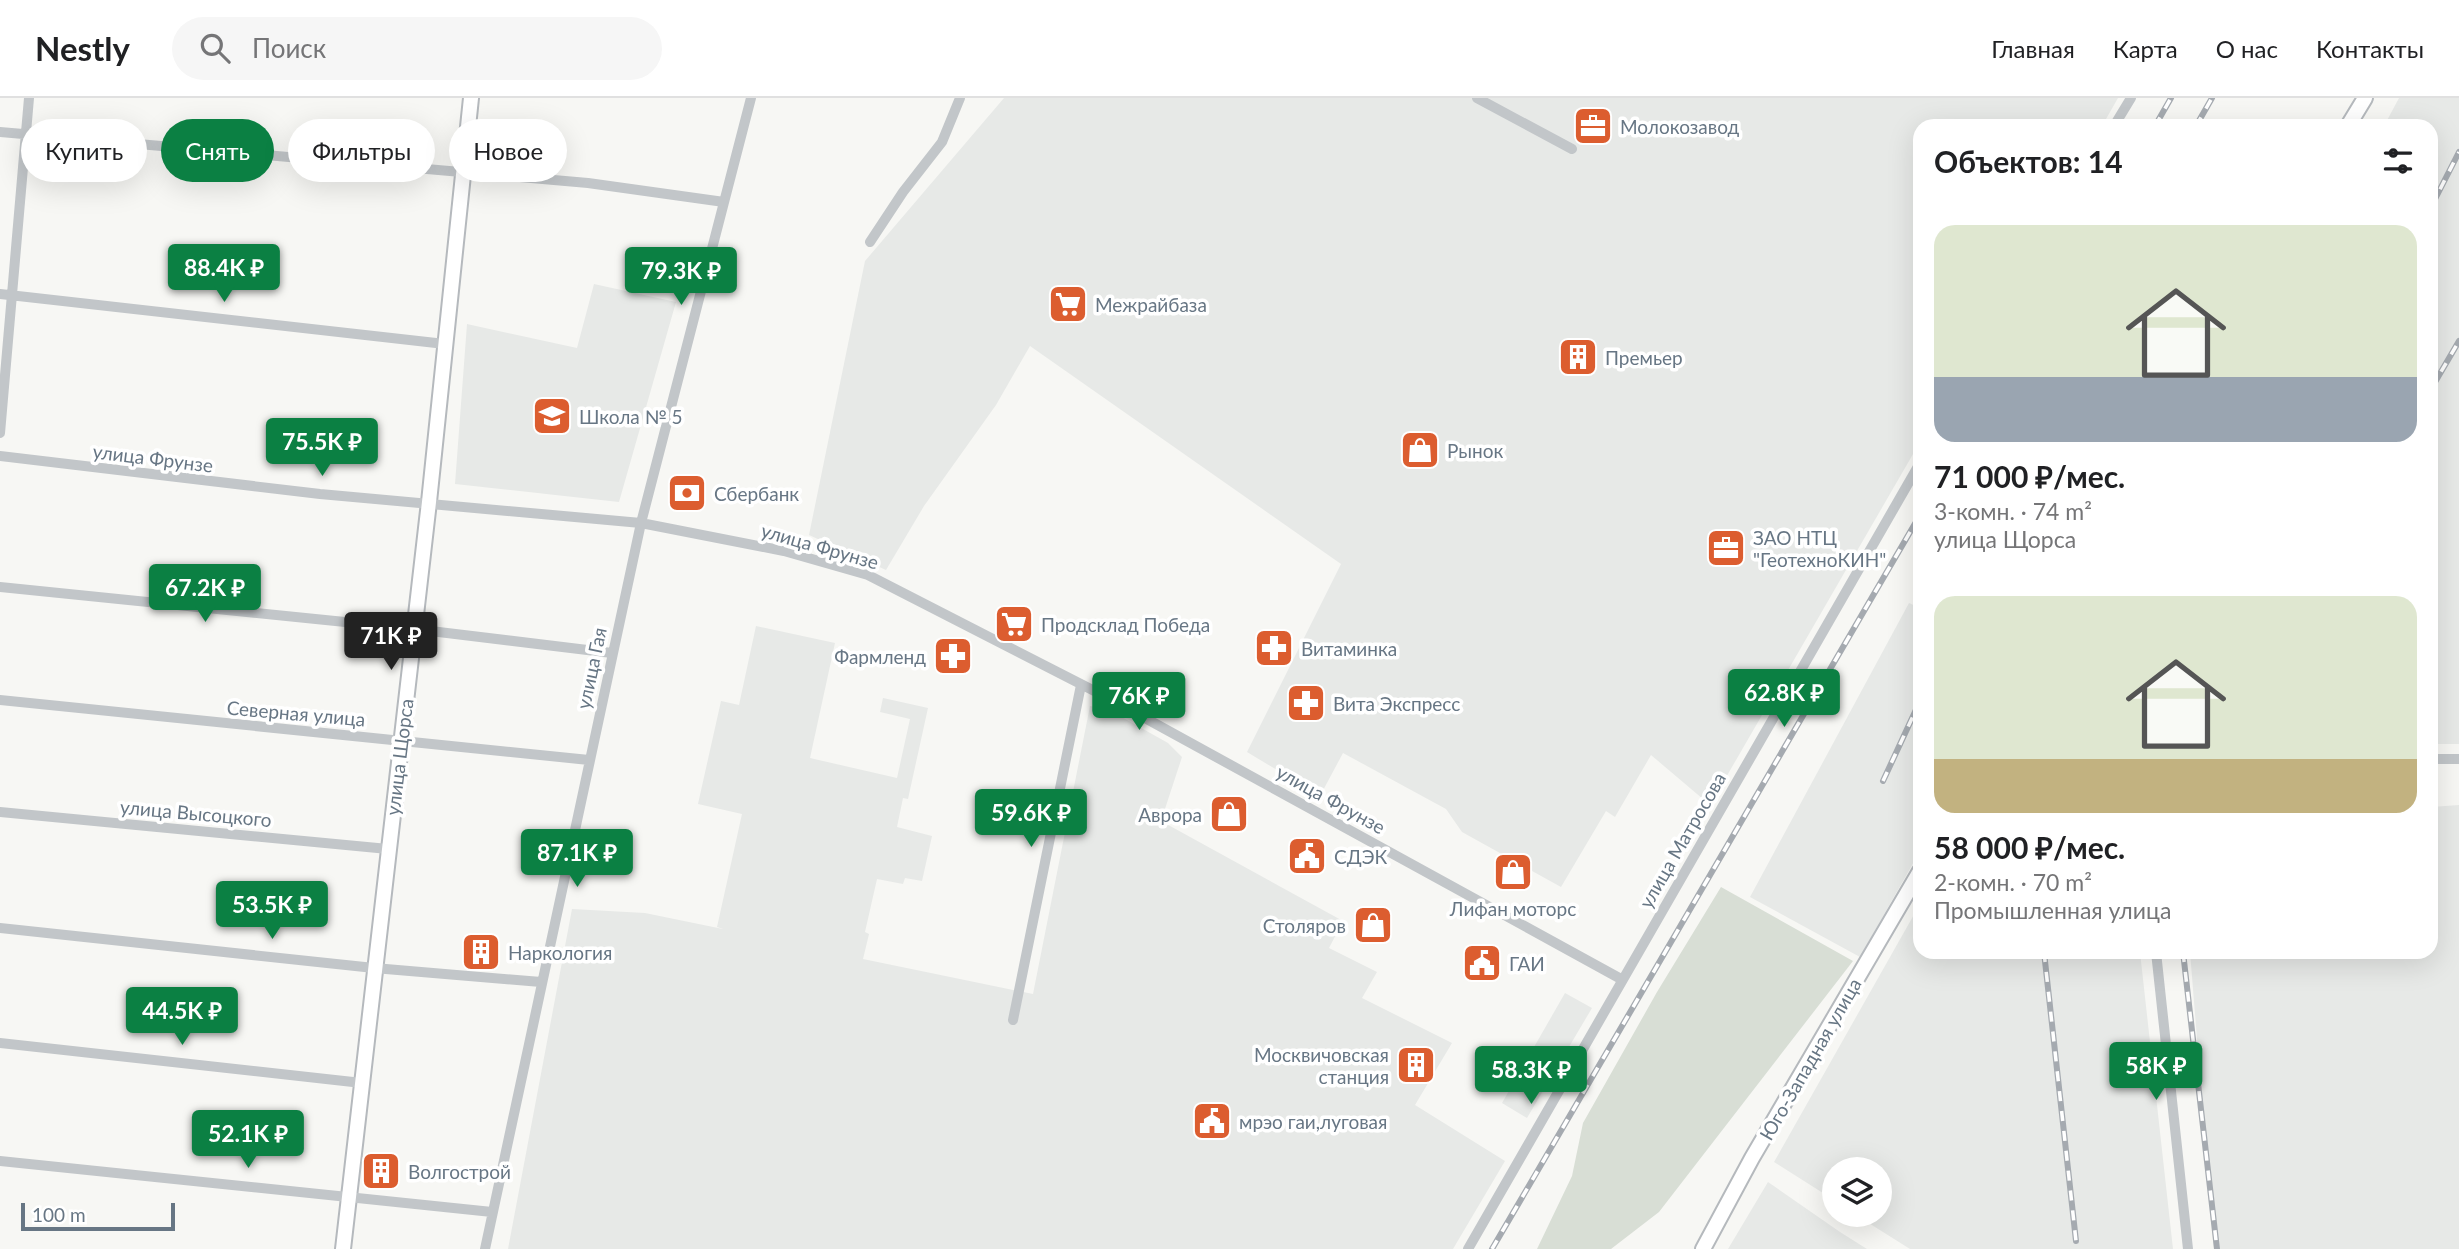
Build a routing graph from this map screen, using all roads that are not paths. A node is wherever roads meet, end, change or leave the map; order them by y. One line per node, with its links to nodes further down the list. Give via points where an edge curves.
1 (29, 98): 8 (street)
2 (471, 98): 9 (main road, улица Щорса)
3 (751, 98): 20 (street, улица Гая)
4 (960, 98): 21 (street, via 942,142)
5 (1477, 98): 15 (street)
6 (2131, 98): 10 (street)
7 (2365, 98): 11 (main road)
8 (27, 119)
9 (469, 119)
10 (2118, 119)
11 (2352, 119)
12 (0, 132): 13 (street)
13 (21, 134)
14 (147, 145): 16 (street)
15 (1572, 149)
16 (449, 173)
17 (567, 181): 20 (street)
18 (22, 182): 23 (street)
19 (461, 182): 24 (main road, улица Щорса)
20 (724, 202): 29 (street, улица Гая)
21 (870, 242)
22 (0, 294): 23 (street)
23 (13, 296): 24 (street); 25 (street)
24 (445, 344): 28 (main road, улица Щорса)
25 (0, 433)
26 (0, 456): 28 (street, улица Фрунзе, via 163,477)
27 (1913, 475): 45 (street, улица Матросова)
28 (429, 502): 29 (street, улица Фрунзе); 31 (main road, улица Щорса)
29 (641, 523): 32 (street, улица Гая); 33 (street, улица Фрунзе, via 784,551 868,575)
30 (0, 587): 31 (street)
31 (414, 629): 32 (street); 35 (main road, улица Щорса)
32 (612, 653): 38 (street, улица Гая)
33 (1081, 685): 45 (street, улица Фрунзе); 47 (street)
34 (0, 700): 35 (street, Северная улица)
35 (401, 740): 38 (street, Северная улица); 40 (main road, улица Щорса)
36 (2438, 759): 37 (street)
37 (2459, 759)
38 (589, 760): 46 (street, улица Гая)
39 (0, 812): 40 (street, улица Высоцкого)
40 (388, 849): 44 (main road, улица Щорса)
41 (1913, 883): 56 (main road, Юго-Западная улица)
42 (0, 928): 44 (street)
43 (2156, 959): 57 (street)
44 (374, 968): 46 (street); 49 (main road, улица Щорса)
45 (1621, 979): 55 (street, улица Матросова)
46 (541, 982): 52 (street, улица Гая)
47 (1013, 1020)
48 (0, 1043): 49 (street)
49 (362, 1083): 51 (main road, улица Щорса)
50 (0, 1161): 51 (street)
51 (349, 1196): 52 (street); 53 (main road, улица Щорса)
52 (492, 1212): 54 (street, улица Гая)
53 (342, 1249)
54 (485, 1249)
55 (1468, 1249)
56 (1703, 1249)
57 (2188, 1249)

